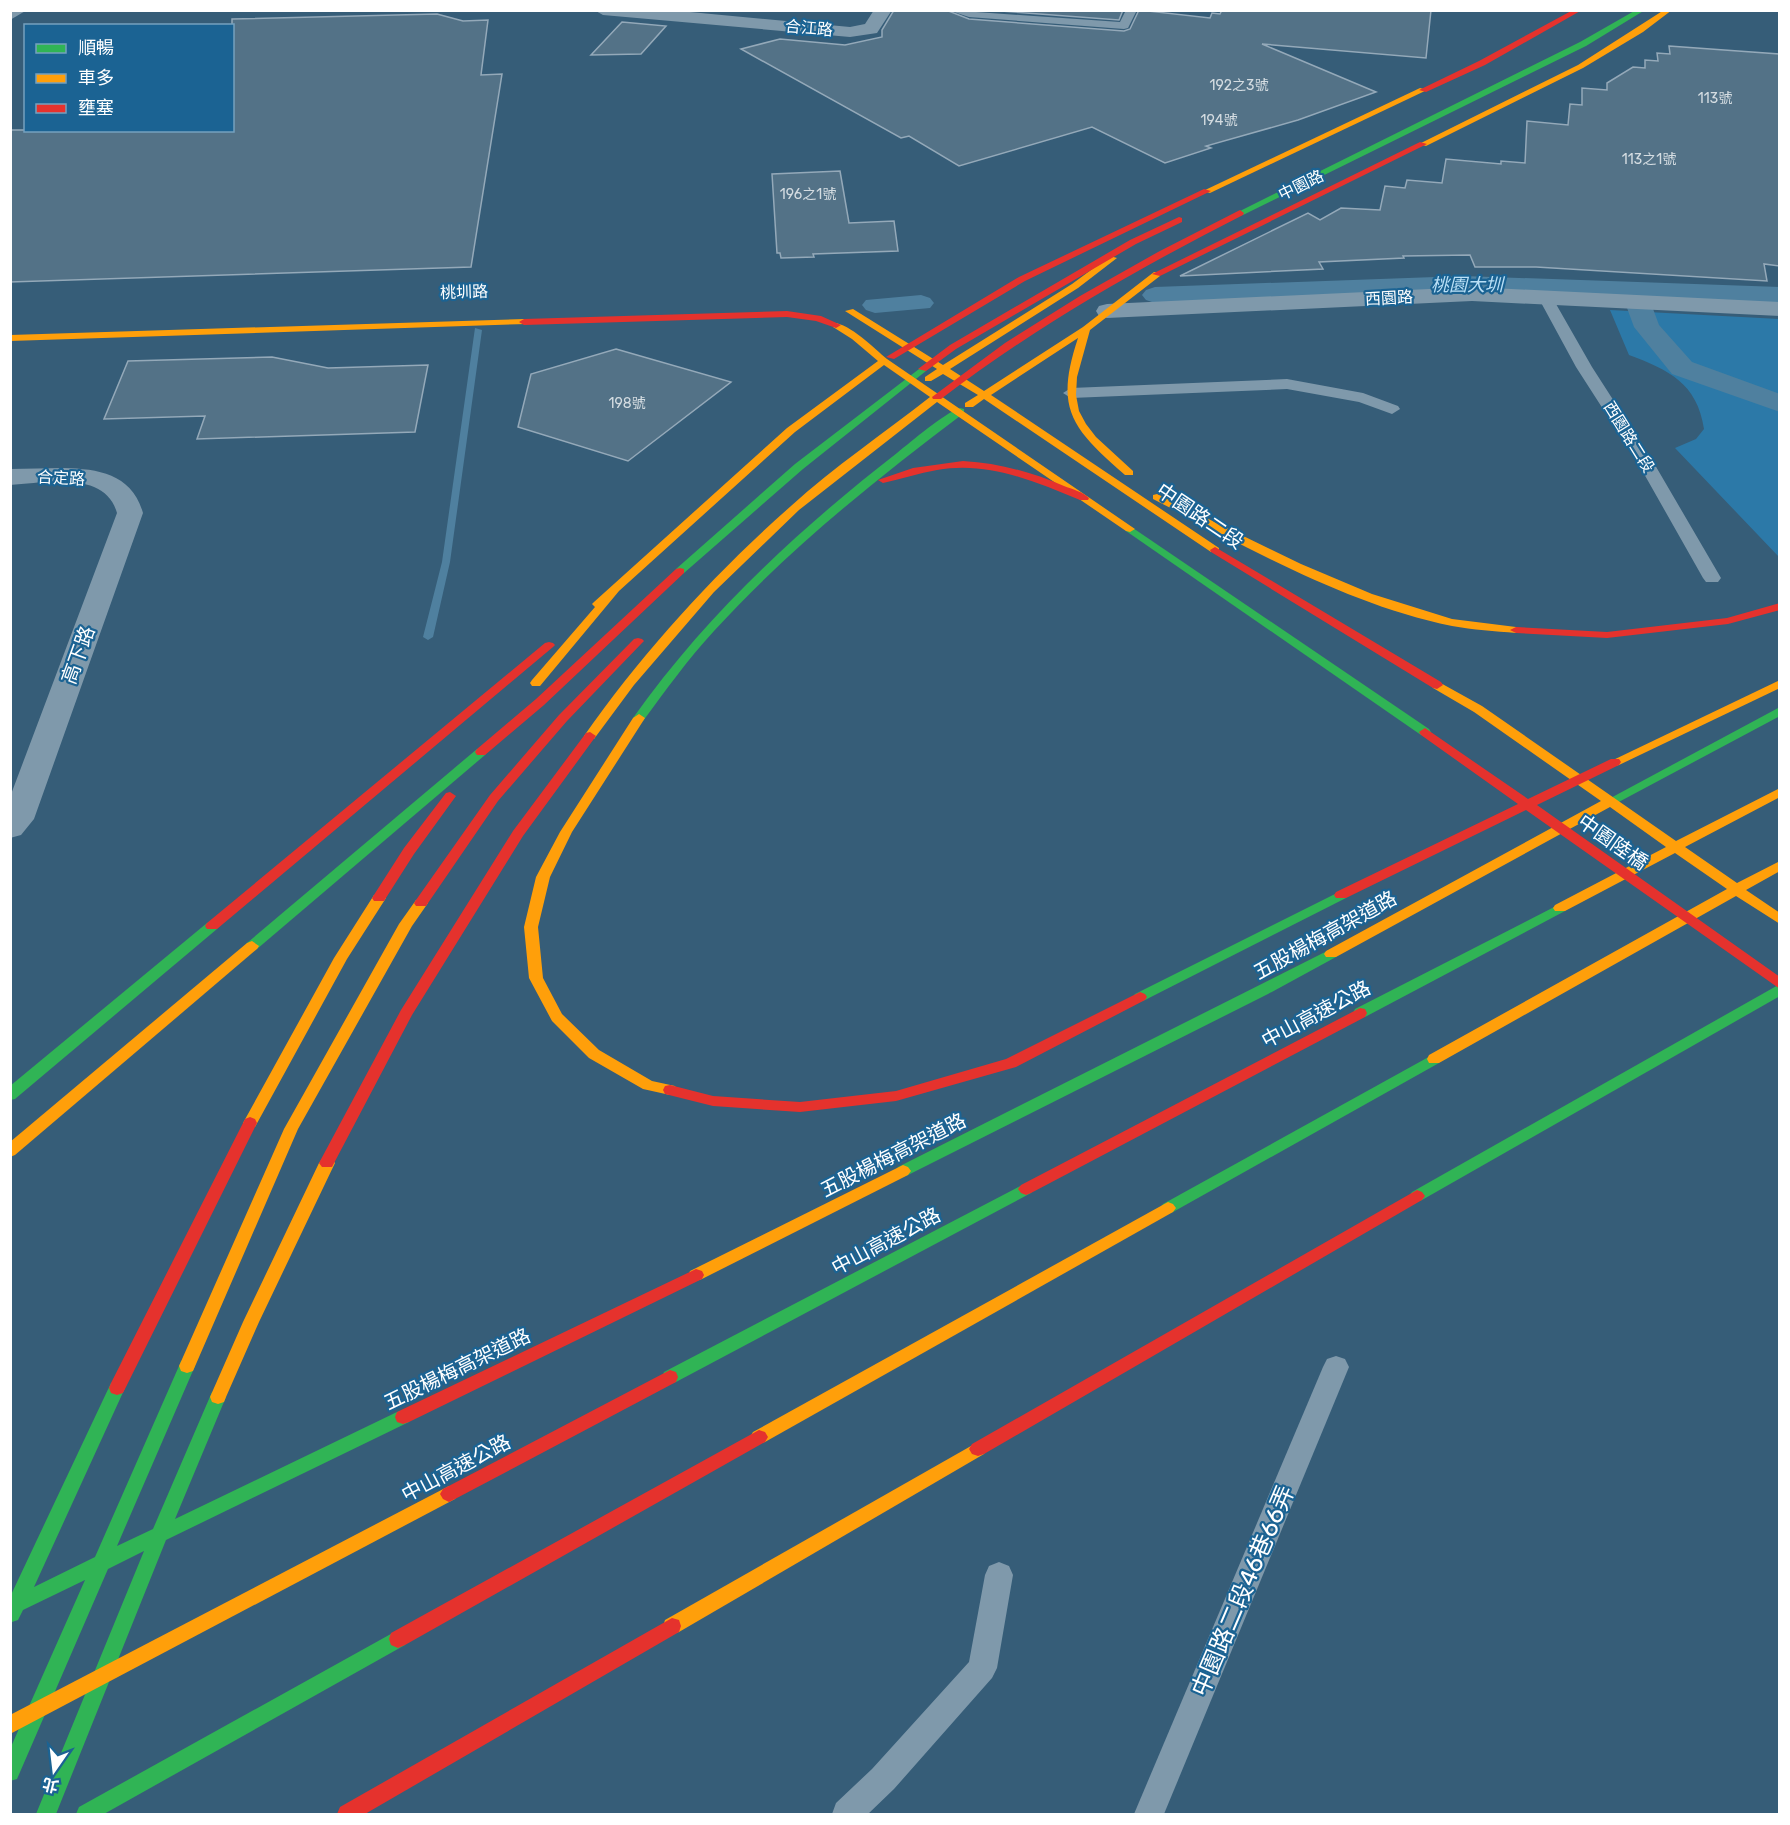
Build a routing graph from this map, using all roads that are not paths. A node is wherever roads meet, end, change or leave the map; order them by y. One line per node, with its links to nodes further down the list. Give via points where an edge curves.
1 (18, 10): 10 (street)
2 (603, 10): 3 (street, 合江路, via 850,32 871,29)
3 (884, 10)
4 (953, 10): 5 (lane, via 1124,26)
5 (1132, 10)
6 (1579, 10): 11 (main road, 中園路, via 1482,63)
7 (1596, 10): 53 (main road, via 1413,106 1133,242 953,347 837,435 730,525 540,702)
8 (1642, 10): 60 (main road, via 1583,44 1171,247 989,356 795,508 710,590 630,682 518,834 406,1014 336,1145 251,1322 175,1496)
9 (1669, 10): 15 (main road, 中園路, via 1640,32 1566,74 1160,272)
10 (10, 15)
11 (1197, 195): 18 (main road, 中園路, via 1022,279); 20 (main road, via 1075,286)
12 (1545, 297): 14 (street, 西園路); 15 (street, 西園路, via 1472,294); 35 (lane, 西園路二段)
13 (841, 307): 18 (main road)
14 (1779, 309)
15 (1107, 311): 16 (main road, 中園路)
16 (1086, 329): 22 (main road, via 1072,367); 23 (main road, 中園路)
17 (10, 338): 19 (main road, 桃圳路, via 798,314 840,325)
18 (907, 346): 19 (main road, 中園路); 20 (main road, 中園路二段)
19 (884, 361): 21 (main road); 36 (main road, 中園路, via 791,430)
20 (944, 369): 21 (main road); 23 (main road, 中園路二段)
21 (918, 384): 25 (main road); 26 (main road)
22 (1071, 393): 24 (lane, via 1287,384 1363,398); 30 (main road, via 1074,416 1106,454)
23 (983, 394): 25 (main road, 中園路); 34 (main road, 中園路二段)
24 (1392, 409)
25 (960, 411): 31 (main road); 32 (main road, 中園路)
26 (823, 465)
27 (10, 477): 28 (street, 合定路, via 70,475)
28 (112, 483): 47 (street, 高下路, via 126,498 130,513 18,819)
29 (797, 489): 33 (main road)
30 (1157, 497): 34 (main road); 37 (main road, via 1294,567 1362,595 1445,621 1526,632 1607,635 1728,621)
31 (1084, 498): 32 (main road, via 1022,471 960,462 920,467 883,480); 50 (main road, 中園陸橋, via 1424,731)
32 (825, 516): 38 (main road)
33 (745, 537)
34 (1197, 538): 41 (main road, 中園路二段)
35 (1712, 578)
36 (615, 591): 52 (main road); 57 (main road, via 520,701 409,851 341,958 262,1099 94,1433)
37 (1779, 606)
38 (714, 624): 40 (main road, via 653,697 616,751 547,868 531,927 536,978 557,1017 594,1054 648,1084 713,1101 800,1107 896,1096 1011,1063 1440,845); 43 (main road)
39 (645, 635): 46 (main road, via 563,718)
40 (1779, 683)
41 (1478, 709): 49 (main road, 中園陸橋)
42 (1779, 711): 56 (main road, 五股楊梅高架道路, via 1263,992 680,1283)
43 (577, 729)
44 (558, 745): 46 (main road)
45 (1779, 792): 58 (main road, 中山高速公路)
46 (494, 798): 59 (main road, via 406,924 291,1129)
47 (10, 828)
48 (1779, 865): 61 (main road)
49 (1779, 920)
50 (1779, 984)
51 (1779, 989): 62 (main road)
52 (10, 1095)
53 (10, 1151)
54 (1336, 1367): 64 (lane, 中園路二段46巷66弄)
55 (999, 1575): 63 (lane, via 982,1668)
56 (10, 1608)
57 (10, 1618)
58 (10, 1725)
59 (10, 1772)
60 (46, 1815)
61 (86, 1815)
62 (347, 1815)
63 (847, 1815)
64 (1149, 1815)

